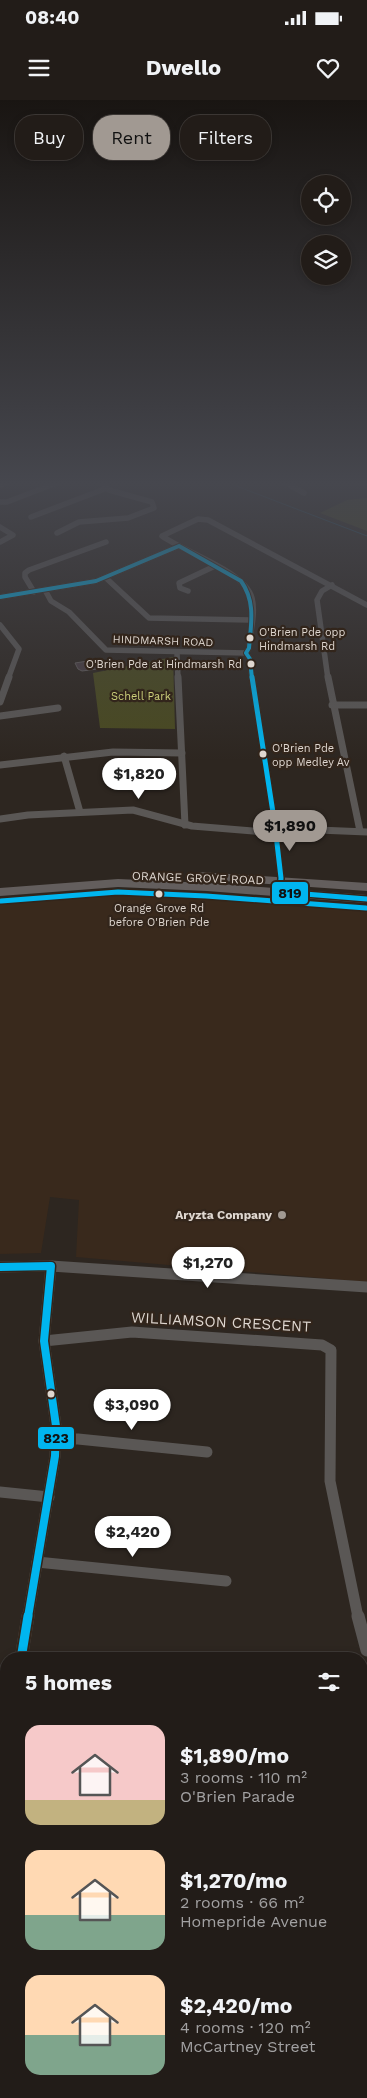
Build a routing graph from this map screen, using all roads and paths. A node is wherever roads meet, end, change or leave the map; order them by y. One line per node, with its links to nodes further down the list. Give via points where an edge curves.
1 (25, 575): 10 (street)
2 (112, 575): 6 (street)
3 (196, 575): 9 (street, via 180,583 180,588)
4 (231, 575): 13 (street, via 249,590 252,604)
5 (312, 575): 7 (street)
6 (106, 578): 8 (street); 13 (street, via 149,618)
7 (332, 586): 12 (street); 18 (street, via 322,591 317,600)
8 (45, 590): 10 (street); 15 (street, HINDMARSH ROAD, via 51,602 69,612 106,650)
9 (188, 591)
10 (34, 592): 11 (street)
11 (0, 597)
12 (367, 604)
13 (250, 620): 16 (street)
14 (0, 625): 17 (street, via 19,649)
15 (177, 653): 16 (street, HINDMARSH ROAD); 22 (street)
16 (246, 653): 28 (street, via 250,659 258,727)
17 (0, 702)
18 (332, 705): 19 (street); 29 (street)
19 (367, 705)
20 (58, 708): 21 (street)
21 (0, 716)
22 (182, 752): 23 (street, via 144,750); 27 (street)
23 (64, 756): 24 (street); 25 (street)
24 (0, 765)
25 (80, 812): 26 (street); 27 (street, via 133,810)
26 (0, 819)
27 (185, 824): 28 (street)
28 (276, 825): 29 (street); 31 (street)
29 (363, 832)
30 (0, 886): 31 (highway, ORANGE GROVE ROAD, via 139,875 182,875)
31 (281, 887): 32 (highway, ORANGE GROVE ROAD); 33 (highway, ORANGE GROVE ROAD, via 118,883); 34 (highway, ORANGE GROVE ROAD)
32 (367, 888)
33 (0, 892)
34 (367, 899)
35 (51, 1266): 36 (street); 37 (street); 38 (street)
36 (0, 1267)
37 (367, 1287)
38 (44, 1341): 39 (street); 45 (street, WILLIAMSON CRESCENT, via 132,1332 322,1345 331,1350 330,1481)
39 (56, 1439): 40 (street); 42 (street)
40 (207, 1452)
41 (0, 1492): 42 (street)
42 (49, 1497): 43 (street)
43 (37, 1562): 44 (street); 46 (street)
44 (226, 1581)
45 (367, 1650)
46 (22, 1652)

